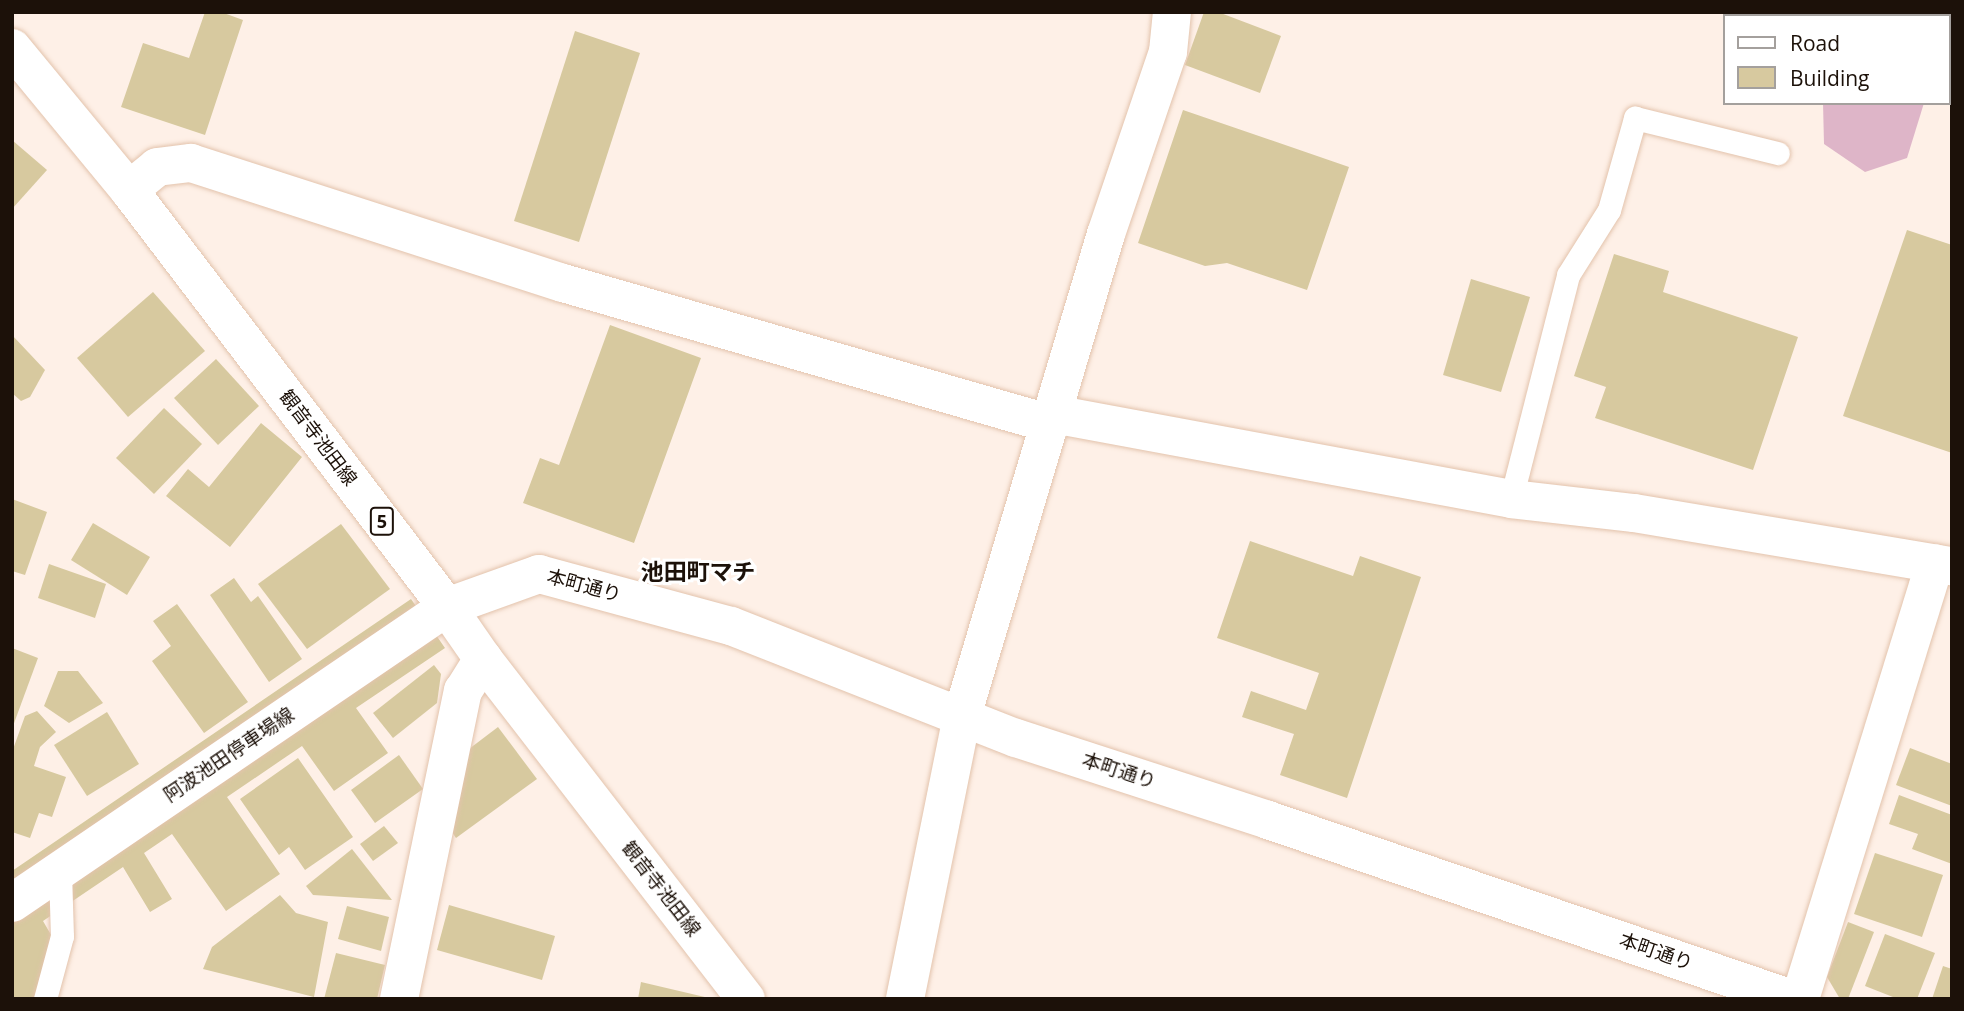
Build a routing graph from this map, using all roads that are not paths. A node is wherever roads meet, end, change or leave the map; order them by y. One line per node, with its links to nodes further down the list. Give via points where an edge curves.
1 (1172, 12): 5 (street, via 1168,52)
2 (12, 48): 4 (street, 観音寺池田線 / 5)
3 (1778, 153): 6 (lane, via 1635,118 1609,210 1568,275)
4 (130, 190): 5 (street, via 157,167 191,163 563,283); 8 (street, 観音寺池田線 / 5)
5 (1052, 419): 6 (street); 10 (street)
6 (1511, 499): 7 (street, via 1634,513)
7 (1943, 564): 18 (street)
8 (447, 607): 9 (street, 観音寺池田線 / 5); 10 (street, 本町通り, via 539,574 731,626); 11 (street, 阿波池田停車場線)
9 (483, 659): 14 (street, via 463,691); 15 (street, 観音寺池田線 / 5)
10 (962, 716): 16 (street); 17 (street, 本町通り)
11 (60, 871): 12 (street, 阿波池田停車場線); 13 (lane, via 62,936)
12 (18, 892)
13 (45, 999)
14 (400, 999)
15 (746, 999)
16 (905, 999)
17 (1793, 999)
18 (1800, 999)

